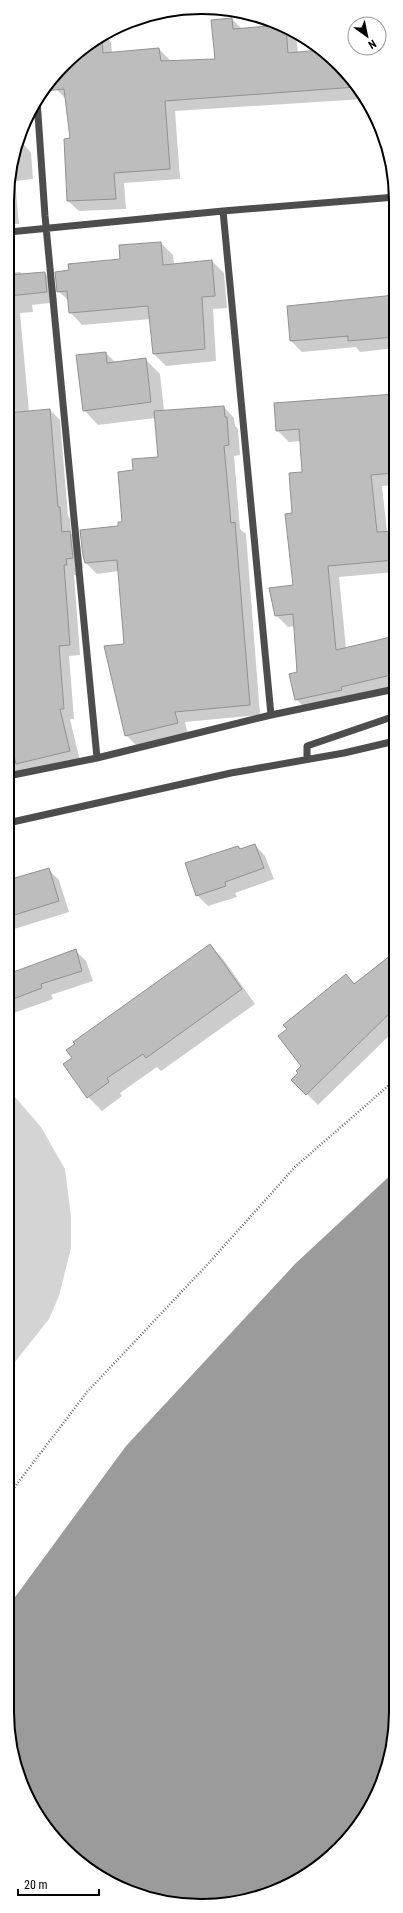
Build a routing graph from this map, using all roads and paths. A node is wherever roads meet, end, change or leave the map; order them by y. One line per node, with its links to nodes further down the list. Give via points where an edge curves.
1 (38, 110): 4 (street)
2 (389, 198): 3 (street)
3 (223, 211): 4 (street); 7 (street)
4 (47, 228): 5 (street); 10 (street)
5 (14, 231)
6 (389, 690): 7 (street)
7 (272, 715): 10 (street)
8 (389, 718): 11 (street, via 307,746)
9 (389, 742): 11 (street)
10 (97, 758): 12 (street)
11 (307, 759): 13 (street)
12 (14, 775)
13 (14, 822)
14 (389, 1085): 15 (path, via 295,1167 87,1392)
15 (14, 1488)

